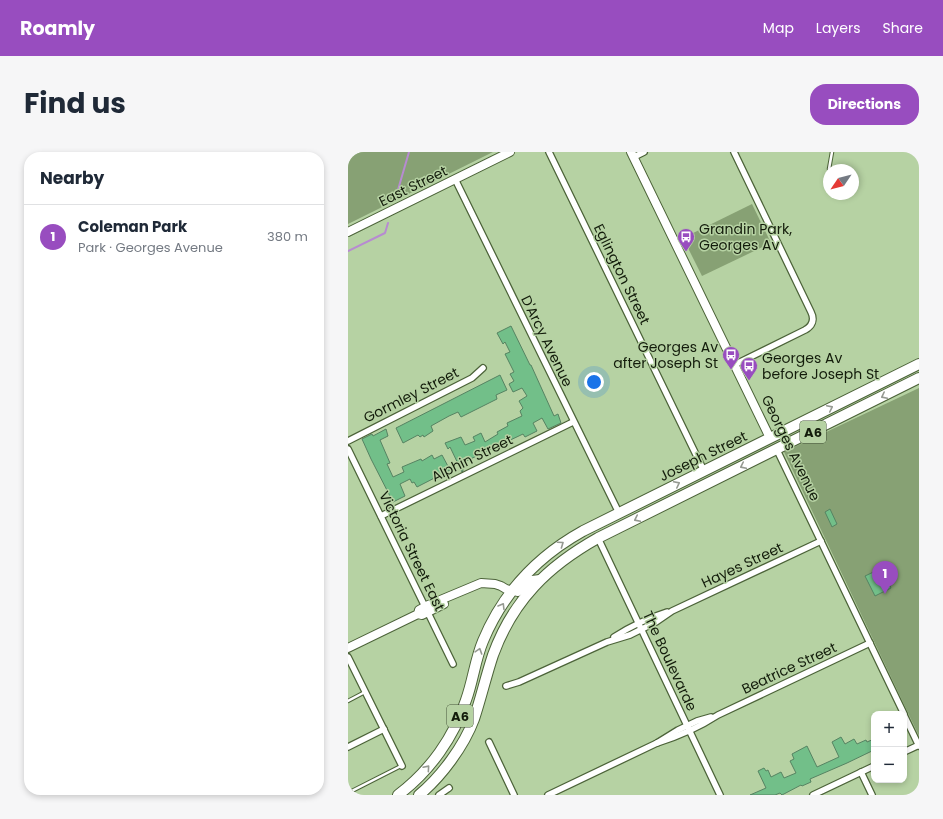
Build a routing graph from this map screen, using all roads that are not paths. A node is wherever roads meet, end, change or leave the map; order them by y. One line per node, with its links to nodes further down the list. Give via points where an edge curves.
1 (510, 152): 8 (main road, East Street)
2 (549, 152): 19 (street, Eglington Street)
3 (644, 152): 6 (street)
4 (734, 152): 11 (street, via 814,319 805,330)
5 (832, 152): 7 (lane)
6 (632, 155): 11 (main road, Georges Avenue)
7 (830, 164)
8 (455, 179): 9 (main road, East Street); 14 (street, D'Arcy Avenue)
9 (348, 232)
10 (919, 364): 15 (highway, Joseph Street / A6, one-way to 10)
11 (734, 365): 15 (main road, Georges Avenue)
12 (483, 368): 16 (street, Gormley Street, via 472,378)
13 (919, 378): 18 (highway, Joseph Street / A6, one-way to 18)
14 (573, 422): 20 (street, D'Arcy Avenue); 21 (street, Alphin Street)
15 (770, 438): 18 (highway, Georges Avenue); 19 (highway, Joseph Street / A6)
16 (348, 441)
17 (348, 449): 21 (street, Victoria Street East)
18 (777, 450): 22 (highway, Joseph Street / A6, one-way to 22); 23 (street, Georges Avenue)
19 (704, 471): 20 (highway, Joseph Street / A6, one-way to 19)
20 (619, 513): 25 (highway, Joseph Street / A6, one-way to 20, via 560,544)
21 (381, 516): 26 (street, Victoria Street East)
22 (598, 538): 24 (highway, Joseph Street / A6, via 576,550); 28 (street, The Boulevarde)
23 (822, 541): 27 (street, Hayes Street); 31 (street, Georges Avenue)
24 (540, 579): 25 (main road, Joseph Street, via 532,580 518,592); 52 (highway, A6, via 524,597 505,628 468,733 443,770)
25 (508, 590): 26 (main road, via 495,584 480,583); 51 (highway, A6, one-way to 25, via 425,771 451,734 466,699 482,643)
26 (427, 609): 32 (main road, via 419,610 418,614); 34 (street, Victoria Street East)
27 (672, 611): 28 (street, Hayes Street); 29 (street, Hayes Street)
28 (639, 623): 29 (street, The Boulevarde); 30 (street, Hayes Street)
29 (642, 629): 30 (street, Hayes Street); 40 (street, The Boulevarde)
30 (607, 642): 35 (street, Hayes Street)
31 (870, 643): 38 (street, Georges Avenue); 40 (street, Beatrice Street, via 718,714 699,727)
32 (348, 648)
33 (348, 657): 36 (street)
34 (454, 664)
35 (506, 686)
36 (366, 692): 37 (lane); 41 (street)
37 (348, 701)
38 (903, 711)
39 (907, 720): 43 (street, Georges Avenue)
40 (688, 728): 55 (street, Beatrice Street); 56 (street, The Boulevarde)
41 (384, 729): 44 (street); 46 (street)
42 (489, 742): 54 (street)
43 (919, 746): 45 (street)
44 (348, 747)
45 (907, 751)
46 (402, 766): 50 (lane)
47 (871, 767): 48 (street)
48 (861, 772): 57 (street); 58 (street)
49 (449, 788): 53 (street)
50 (348, 793)
51 (398, 795)
52 (419, 795)
53 (439, 795)
54 (514, 795)
55 (548, 795)
56 (720, 795)
57 (813, 795)
58 (872, 795)

